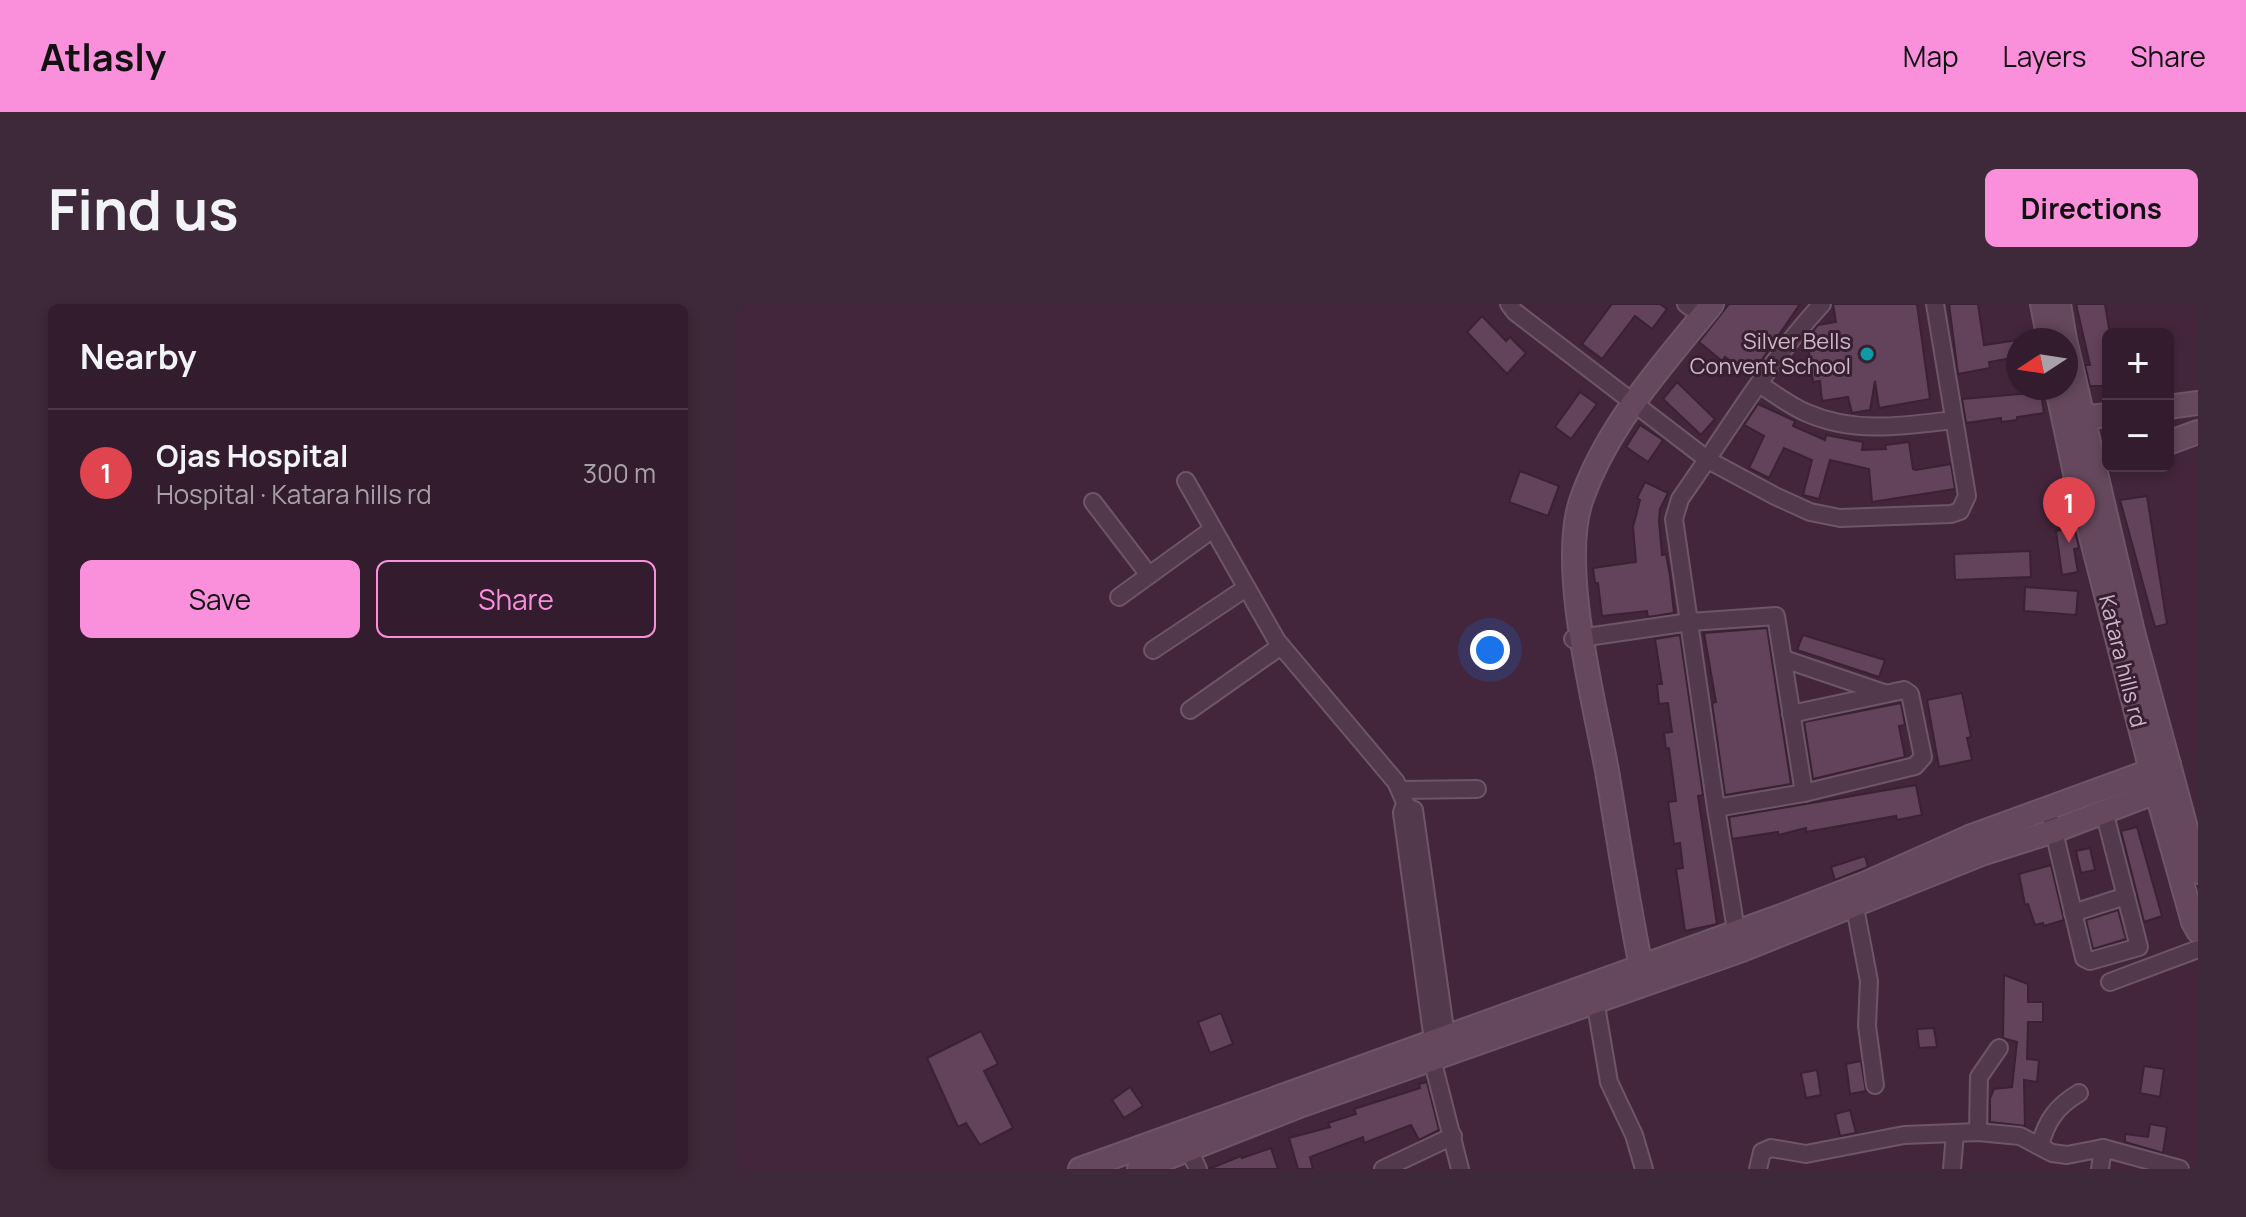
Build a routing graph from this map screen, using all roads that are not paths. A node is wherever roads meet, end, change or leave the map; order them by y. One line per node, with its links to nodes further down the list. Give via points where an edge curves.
1 (1509, 304): 10 (street)
2 (1822, 304): 9 (street)
3 (1935, 304): 17 (street)
4 (2042, 304): 7 (street)
5 (2059, 304): 8 (street, Katara hills rd)
6 (1695, 305): 10 (street)
7 (2047, 328)
8 (2063, 328)
9 (1759, 384): 17 (street, via 1806,413 1852,426); 20 (street)
10 (1630, 398): 20 (street); 29 (street, via 1598,461 1575,524)
11 (2064, 400): 16 (street, Katara hills rd)
12 (2072, 400): 16 (street, Katara hills rd)
13 (2198, 403): 14 (street)
14 (2174, 406)
15 (2102, 416): 16 (street)
16 (2074, 418): 21 (street, Katara hills rd)
17 (1953, 420): 20 (street, via 1967,496 1960,511 1951,514 1869,519 1810,512)
18 (2198, 432): 19 (street)
19 (2174, 441)
20 (1708, 460): 28 (street, via 1680,499 1674,519)
21 (2094, 472): 36 (street, Katara hills rd)
22 (1186, 481): 24 (street)
23 (1093, 502): 25 (street)
24 (1213, 529): 25 (street); 26 (street)
25 (1149, 575): 27 (street)
26 (1246, 588): 30 (street); 31 (street)
27 (1119, 597)
28 (1690, 622): 29 (street); 32 (street, via 1774,615); 40 (street)
29 (1578, 639): 50 (street)
30 (1281, 646): 34 (street); 38 (street)
31 (1153, 650)
32 (1784, 659): 33 (street); 35 (street)
33 (1886, 694): 35 (street); 39 (street, via 1910,694 1921,761)
34 (1190, 710)
35 (1791, 714): 39 (street)
36 (2163, 777): 41 (street); 42 (street); 43 (street, Katara hills rd)
37 (1477, 789): 38 (street)
38 (1401, 790): 53 (street)
39 (1804, 793): 40 (street)
40 (1716, 808): 48 (street)
41 (2104, 811): 42 (street); 44 (street)
42 (2051, 820): 45 (street, via 1984,853); 46 (street)
43 (2193, 879): 47 (street, Katara hills rd)
44 (2126, 896): 46 (street); 46 (street, via 2139,943 2135,950 2085,960)
45 (1854, 898): 48 (street); 55 (street, via 1869,981 1867,1026)
46 (2073, 913)
47 (2198, 931)
48 (1738, 942): 50 (street)
49 (2198, 949): 51 (street)
50 (1637, 979): 52 (street)
51 (2110, 982)
52 (1593, 993): 53 (street); 68 (street, via 1609,1082)
53 (1435, 1045): 59 (street); 60 (street)
54 (1999, 1048): 57 (street, via 1979,1077)
55 (1875, 1085)
56 (2079, 1093): 61 (street, via 2055,1111)
57 (1978, 1132): 58 (street); 61 (street, via 2020,1136)
58 (1955, 1133): 69 (street, via 1904,1135 1806,1154 1766,1149); 70 (street)
59 (1453, 1136): 66 (street); 67 (street)
60 (1184, 1140): 63 (street); 64 (street); 65 (street)
61 (2040, 1146): 62 (street, via 2067,1155)
62 (2103, 1148): 71 (street); 72 (street)
63 (1080, 1169)
64 (1139, 1169)
65 (1198, 1169)
66 (1383, 1169)
67 (1460, 1169)
68 (1644, 1169)
69 (1758, 1169)
70 (1952, 1169)
71 (2100, 1169)
72 (2180, 1169)

